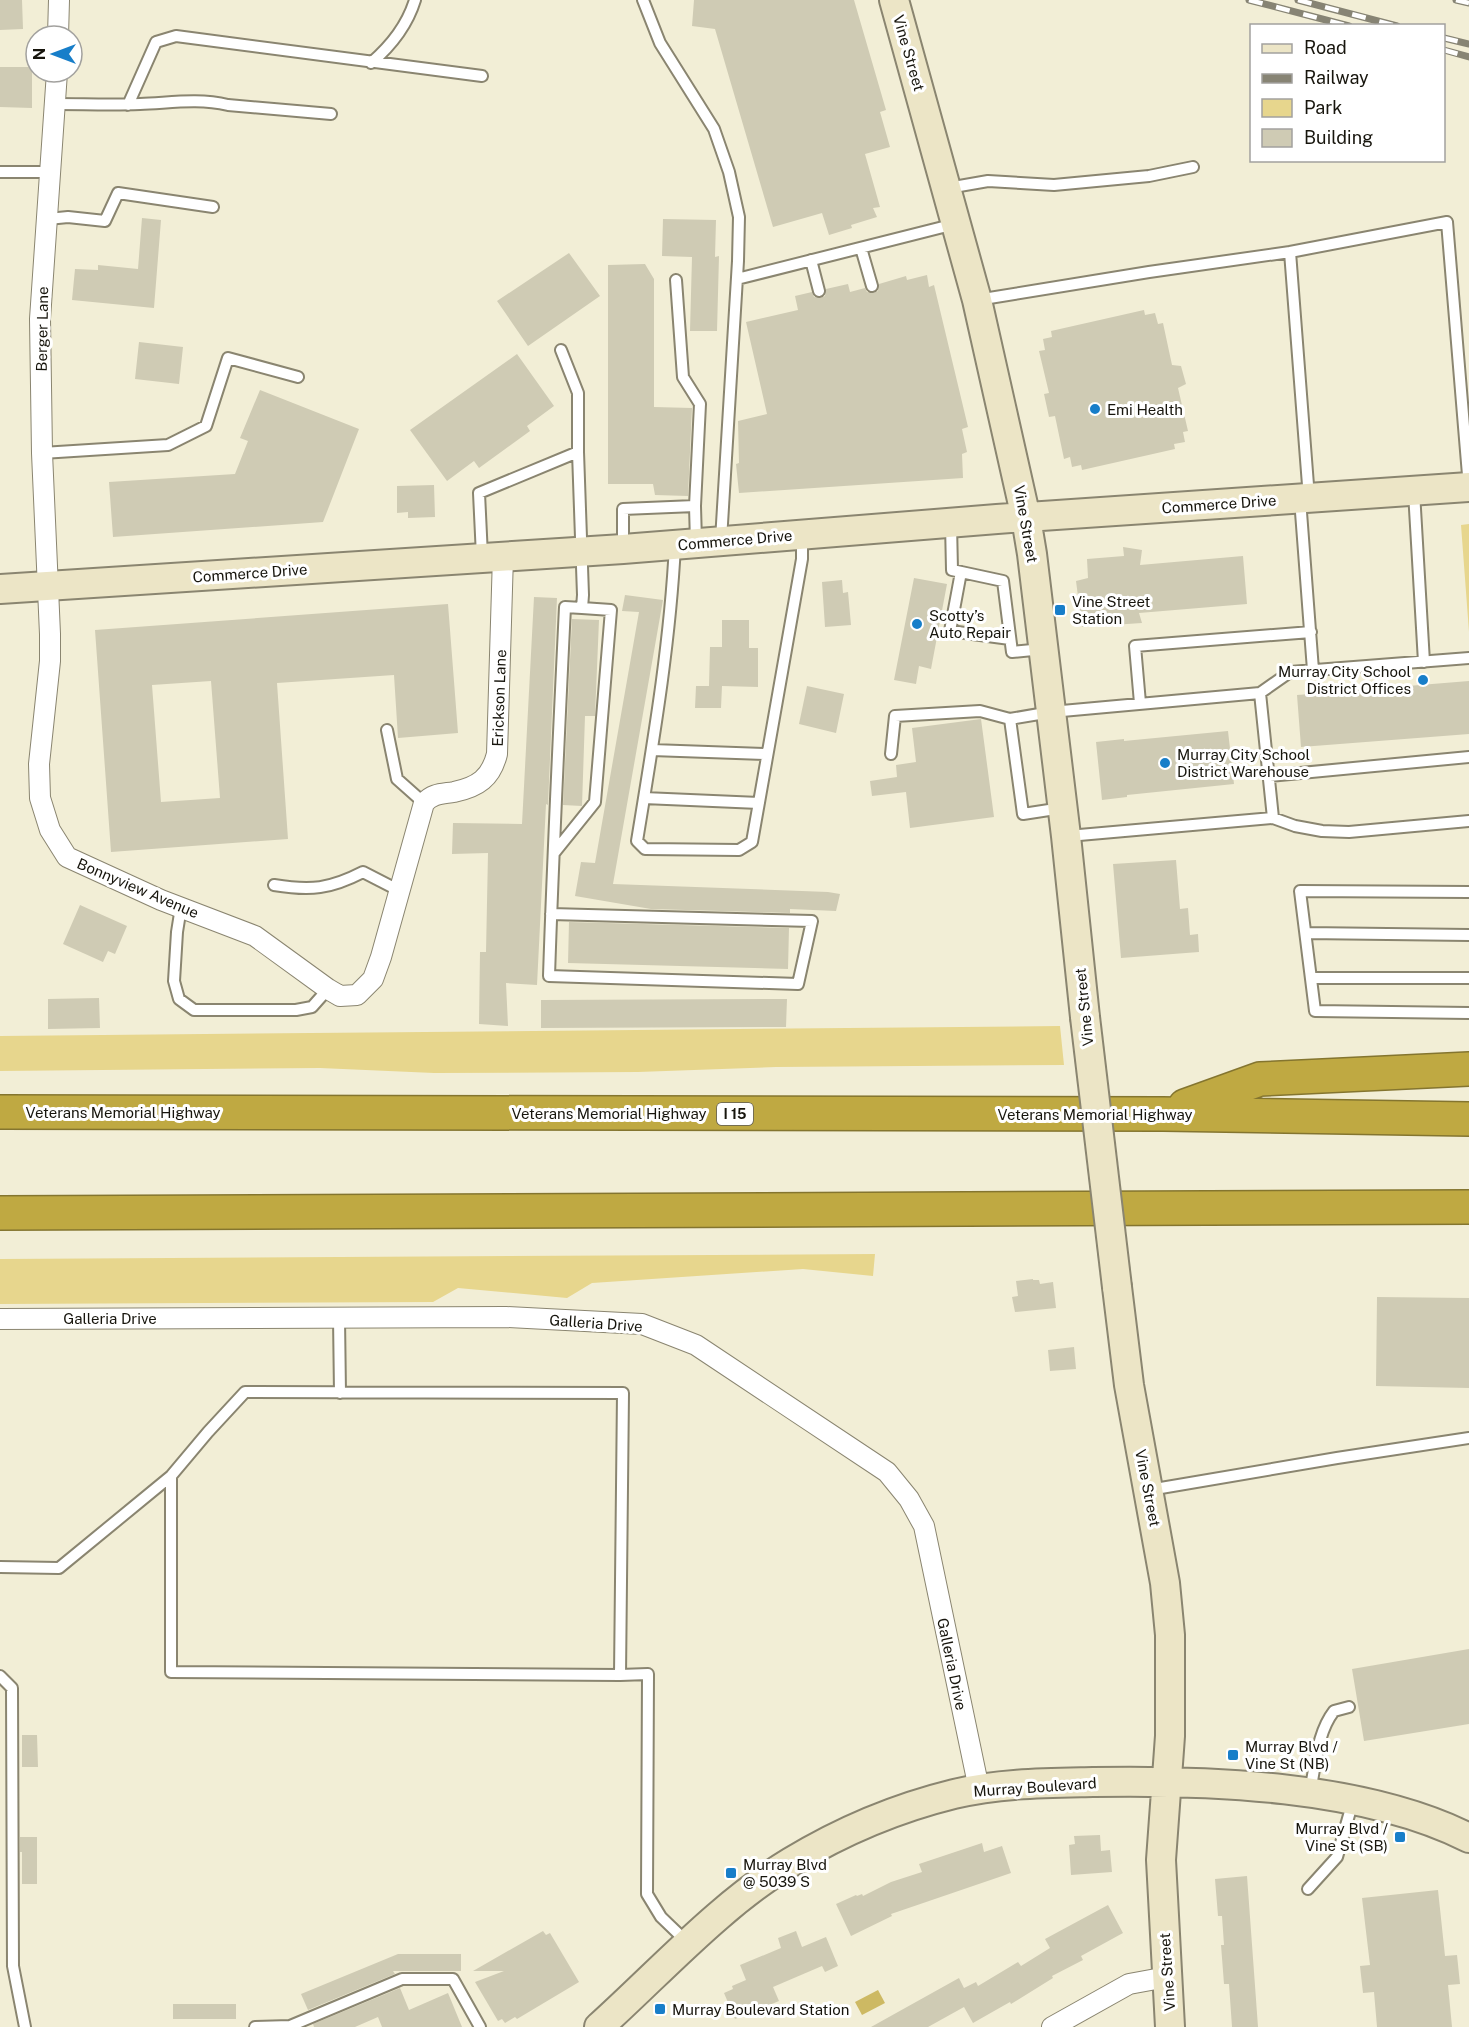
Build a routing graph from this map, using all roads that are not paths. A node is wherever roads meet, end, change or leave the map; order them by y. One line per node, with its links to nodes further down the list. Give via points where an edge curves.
1 (59, 0): 5 (street)
2 (414, 0): 6 (lane, via 408,21 387,50)
3 (644, 0): 22 (lane, via 660,43 714,129 729,172 738,217)
4 (894, 0): 15 (street, Vine Street)
5 (58, 24)
6 (371, 63): 7 (lane); 10 (lane, via 176,36 156,42)
7 (482, 76)
8 (57, 84): 9 (street, Berger Lane)
9 (56, 104): 10 (lane); 14 (street, Berger Lane)
10 (128, 105): 11 (lane, via 212,101)
11 (331, 114)
12 (1193, 167): 15 (lane, via 1149,176 1054,185 988,181)
13 (0, 172): 14 (lane)
14 (51, 172): 17 (street, Berger Lane)
15 (948, 188): 18 (street, Vine Street)
16 (213, 207): 17 (lane, via 118,194 105,221)
17 (48, 219): 30 (street, Berger Lane, via 40,319)
18 (957, 223): 19 (lane); 26 (street, Vine Street)
19 (861, 248): 21 (lane); 24 (lane)
20 (1290, 252): 26 (lane); 31 (lane, via 1447,222); 33 (lane)
21 (811, 260): 22 (lane); 25 (lane)
22 (737, 279): 38 (lane)
23 (676, 280): 34 (lane, via 683,377 700,404)
24 (872, 286)
25 (819, 291)
26 (977, 300): 35 (street, Vine Street)
27 (561, 350): 29 (lane, via 578,393)
28 (298, 377): 30 (lane, via 228,357 206,426 168,445)
29 (578, 452): 40 (lane); 41 (lane, via 479,493)
30 (42, 453): 43 (street, Berger Lane)
31 (1469, 487): 32 (street, Commerce Drive)
32 (1414, 491): 33 (street, Commerce Drive); 50 (lane)
33 (1305, 499): 35 (street, Commerce Drive); 46 (lane)
34 (695, 506): 38 (lane); 39 (lane, via 623,509)
35 (1026, 518): 36 (street, Commerce Drive); 48 (street, Vine Street)
36 (951, 523): 37 (street, Commerce Drive); 42 (lane, via 952,570)
37 (802, 534): 38 (street, Commerce Drive); 58 (lane, via 802,559)
38 (697, 543): 39 (street, Commerce Drive); 57 (lane, via 670,620)
39 (623, 549): 40 (street, Commerce Drive)
40 (581, 551): 41 (street, Commerce Drive); 45 (lane)
41 (493, 557): 43 (street, Commerce Drive); 63 (street, Erickson Lane, via 497,754 494,769 473,786 430,796)
42 (961, 572): 47 (lane, via 1002,581); 47 (lane, via 950,631)
43 (47, 586): 44 (street, Commerce Drive); 73 (street, Bonnyview Avenue, via 50,661 39,764 40,798 50,830 67,857)
44 (0, 588)
45 (582, 608): 69 (lane, via 565,607); 69 (lane, via 611,610 595,802)
46 (1311, 632): 51 (lane); 53 (lane, via 1135,646)
47 (1010, 639): 48 (lane, via 1012,652)
48 (1043, 649): 54 (street, Vine Street)
49 (1469, 658): 50 (lane)
50 (1424, 662): 51 (lane)
51 (1314, 670): 52 (lane, via 1290,672)
52 (1260, 693): 53 (lane); 61 (lane)
53 (1140, 703): 54 (lane)
54 (1051, 712): 55 (lane); 65 (street, Vine Street)
55 (1010, 719): 59 (lane, via 980,711 895,716); 65 (lane, via 1023,814)
56 (387, 730): 63 (lane, via 397,779)
57 (652, 750): 58 (lane); 62 (lane)
58 (767, 754): 64 (lane)
59 (891, 754)
60 (1469, 757): 61 (lane)
61 (1269, 776): 66 (lane)
62 (644, 798): 64 (lane); 64 (lane, via 637,841 645,849 739,850 752,842)
63 (424, 803): 71 (street)
64 (759, 803)
65 (1062, 808): 68 (street, Vine Street)
66 (1273, 818): 67 (lane, via 1322,831 1349,832); 68 (lane)
67 (1469, 821)
68 (1066, 836): 92 (street, Vine Street, bridge, via 1117,1287)
69 (554, 853): 74 (lane)
70 (274, 885): 71 (lane, via 302,890 347,880 363,872)
71 (400, 891): 79 (street, Bonnyview Avenue, via 373,979 357,995 340,996)
72 (1469, 892): 75 (lane, via 1300,891)
73 (181, 908): 79 (street, Bonnyview Avenue, via 255,936); 79 (lane, via 174,981 179,999 194,1010 297,1010 312,1006)
74 (551, 914): 74 (lane, via 549,976 798,984 812,921)
75 (1306, 933): 76 (lane); 77 (lane)
76 (1469, 935)
77 (1311, 978): 78 (lane); 80 (lane, via 1315,1011)
78 (1469, 978)
79 (328, 989)
80 (1469, 1013)
81 (1469, 1069): 83 (highway, via 1260,1079)
82 (0, 1112): 83 (highway, Veterans Memorial Highway / I 15)
83 (1163, 1114): 84 (highway, Veterans Memorial Highway / I 15)
84 (1469, 1119)
85 (1469, 1207): 86 (highway)
86 (0, 1213)
87 (339, 1318): 88 (street, Galleria Drive); 89 (lane); 98 (street, Galleria Drive, via 506,1317 642,1324 696,1345 887,1472 924,1526)
88 (0, 1319)
89 (340, 1393): 91 (lane, via 245,1392); 94 (lane, via 623,1393)
90 (1469, 1438): 92 (lane)
91 (171, 1476): 93 (lane, via 58,1568); 94 (lane, via 171,1672)
92 (1148, 1490): 97 (street, Vine Street, via 1170,1635)
93 (0, 1567)
94 (620, 1675): 103 (lane, via 648,1674 647,1894 661,1917)
95 (0, 1676): 105 (lane, via 12,1688 14,1966)
96 (1349, 1707): 99 (lane, via 1334,1711 1327,1720)
97 (1166, 1782): 98 (street, Murray Boulevard, via 1042,1783); 99 (street, Murray Boulevard); 104 (street, Vine Street, via 1161,1860)
98 (979, 1789): 103 (street, Murray Boulevard, via 899,1810 834,1839 744,1894)
99 (1310, 1794): 100 (street, Murray Boulevard)
100 (1353, 1801): 101 (street, Murray Boulevard, via 1411,1815); 102 (lane, via 1337,1857)
101 (1469, 1838)
102 (1308, 1888)
103 (689, 1944): 108 (street, Murray Boulevard)
104 (1167, 1977): 109 (street, via 1123,1987); 110 (street, Vine Street)
105 (25, 2027)
106 (255, 2027): 107 (lane, via 290,2026 402,1979 453,1979)
107 (480, 2027)
108 (599, 2027)
109 (1052, 2027)
110 (1170, 2027)

